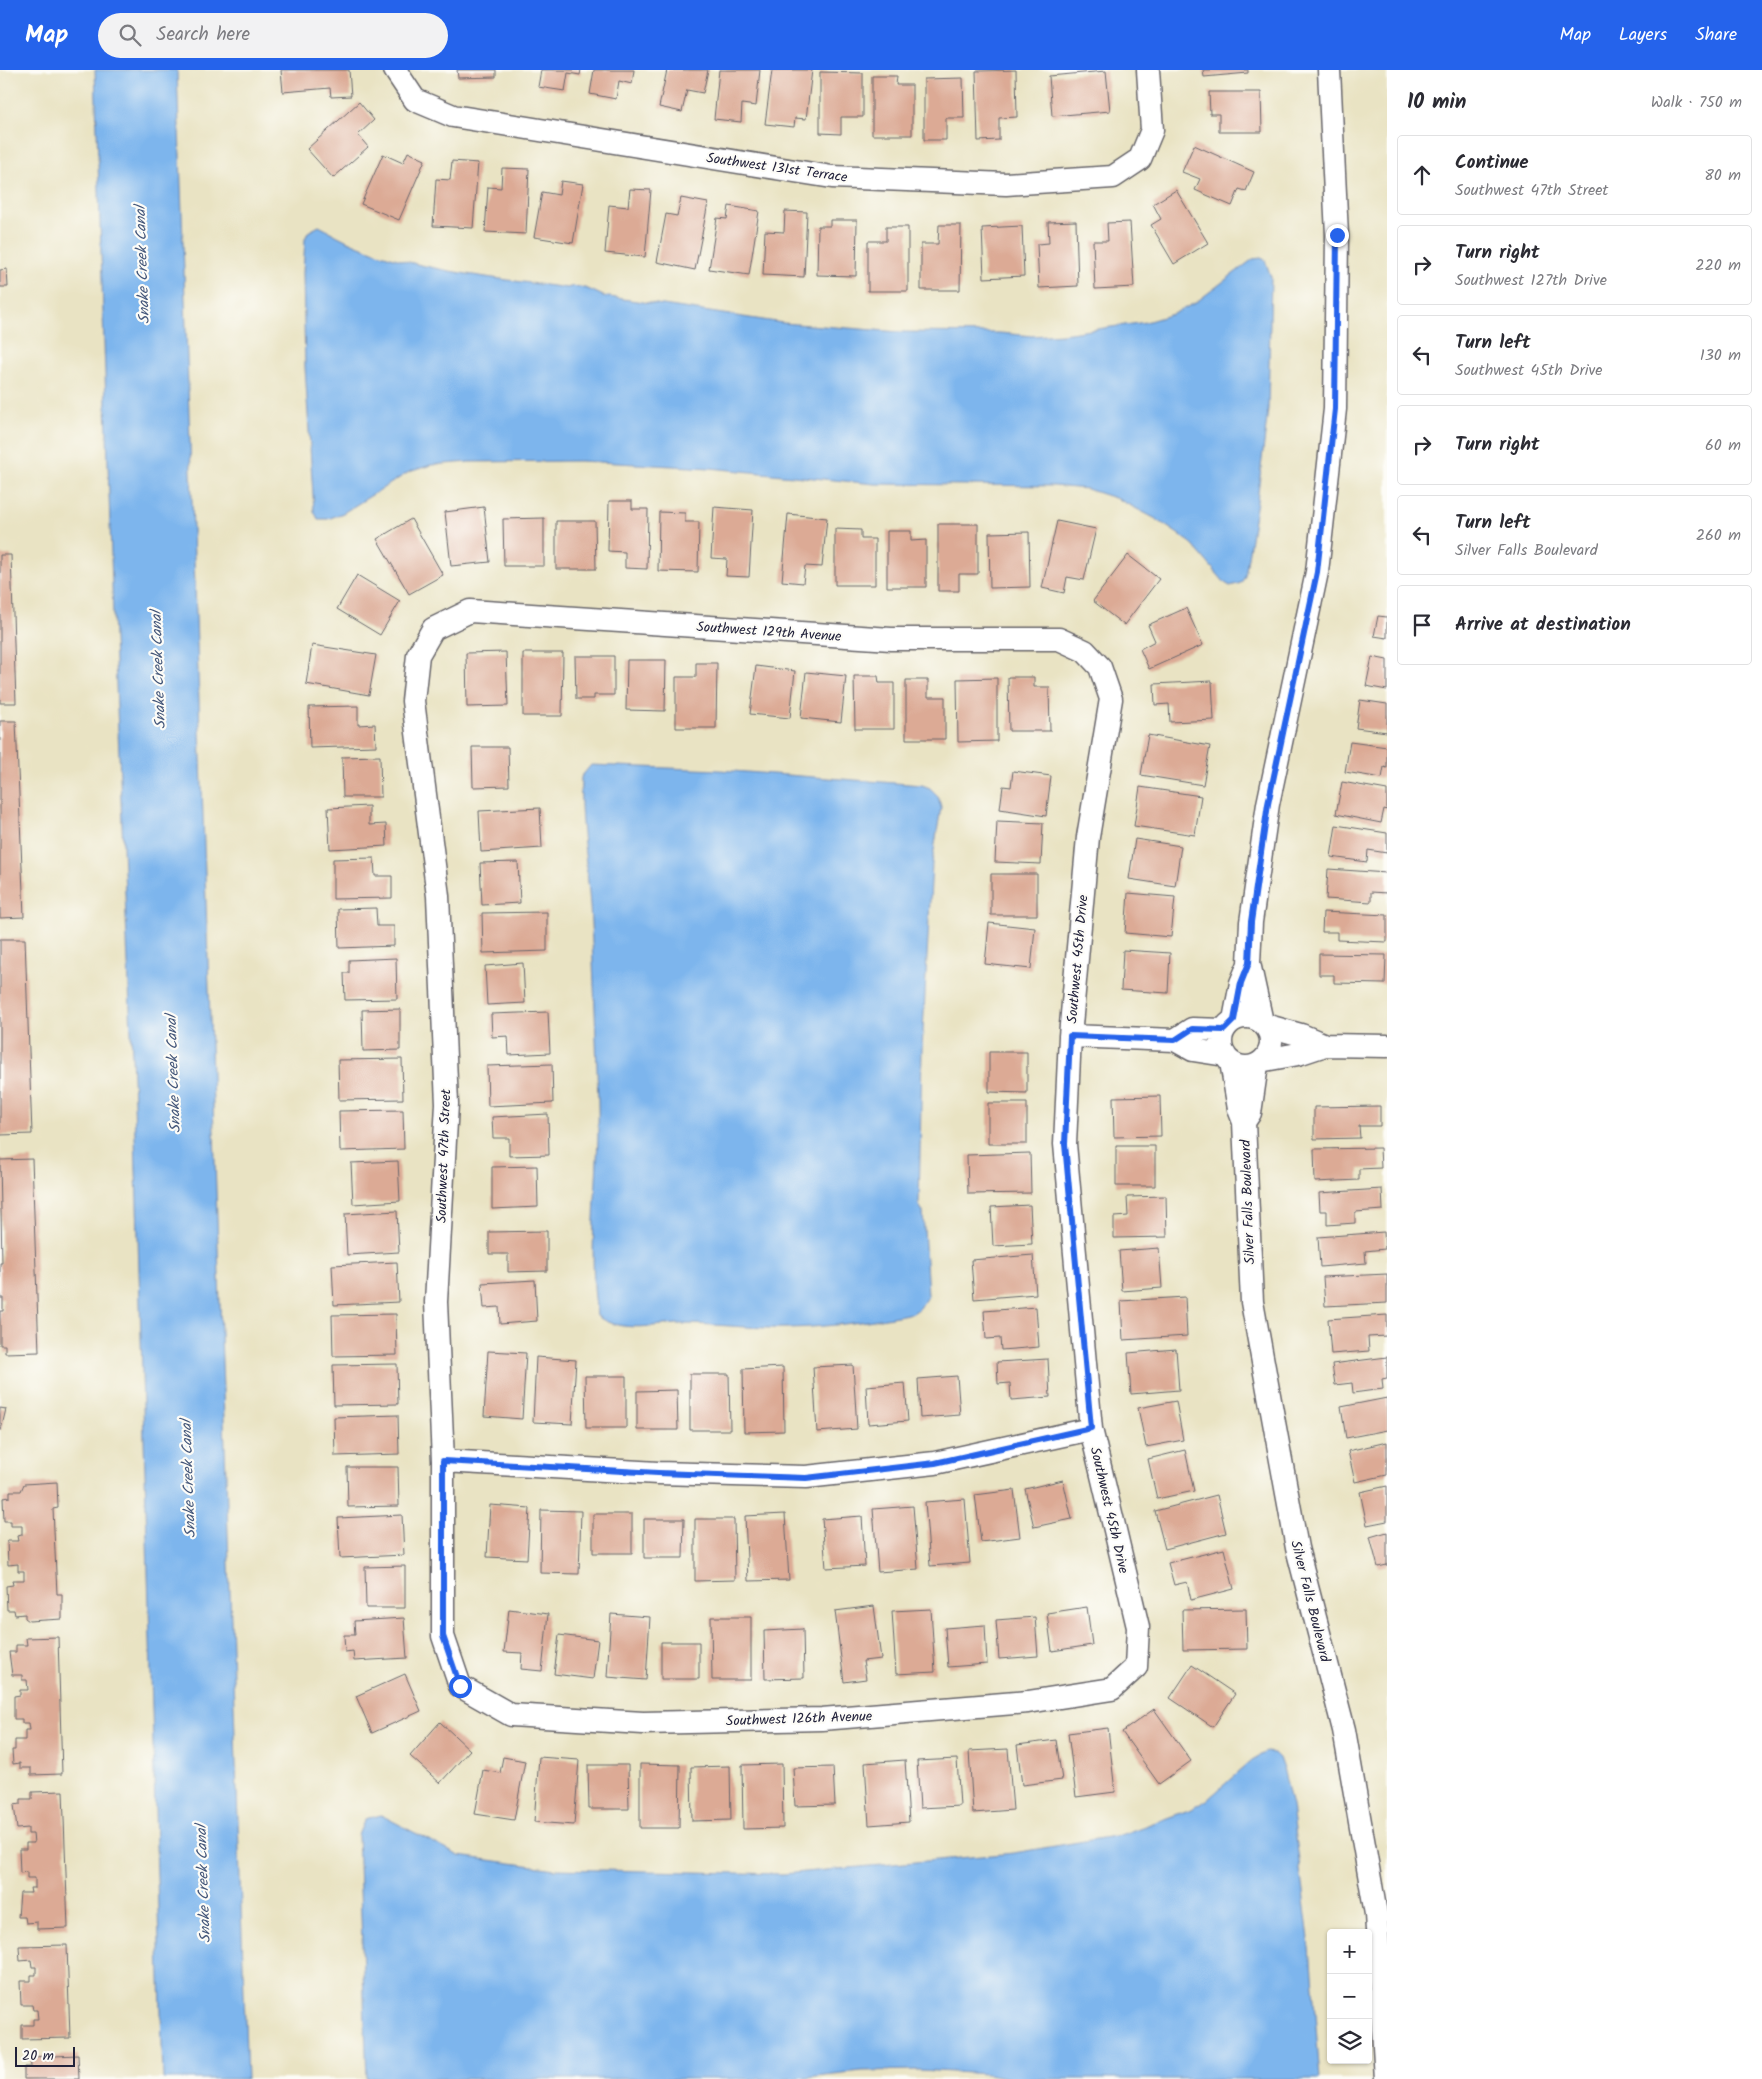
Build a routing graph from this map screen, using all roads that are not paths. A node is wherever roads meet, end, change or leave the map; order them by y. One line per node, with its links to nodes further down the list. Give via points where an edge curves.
1 (395, 70): 2 (street, Southwest 131st Terrace, via 415,100 453,116 832,177 1006,184 1114,177 1140,158 1152,130)
2 (1148, 70)
3 (1329, 70): 6 (street, via 1337,235 1335,409 1317,572 1268,804 1251,922)
4 (433, 629): 5 (street, Southwest 129th Avenue, via 470,611 891,639 1059,639 1085,651); 17 (street, Southwest 47th Street, via 418,655 413,701 438,896 447,1104 436,1302)
5 (1100, 667): 9 (street, Southwest 45th Drive, via 1111,699 1088,837)
6 (1249, 963): 7 (street); 8 (street)
7 (1264, 1023): 8 (street, via 1249,1017); 11 (street); 14 (street, via 1270,1031 1272,1046)
8 (1229, 1025): 10 (street, via 1192,1029); 13 (street, via 1221,1043)
9 (1070, 1036): 10 (street); 16 (street, Southwest 45th Drive, via 1065,1144)
10 (1175, 1040): 13 (street, via 1193,1050)
11 (1324, 1045): 12 (street); 14 (street)
12 (1387, 1046)
13 (1228, 1059): 14 (street, via 1244,1068); 15 (street, Silver Falls Boulevard)
14 (1261, 1063): 15 (street, Silver Falls Boulevard, via 1250,1114)
15 (1244, 1122): 20 (street, Silver Falls Boulevard, via 1252,1302 1297,1548 1344,1730 1376,1914)
16 (1091, 1428): 17 (street, via 935,1463 806,1478); 18 (street, Southwest 45th Drive, via 1138,1627)
17 (443, 1461): 19 (street, Southwest 47th Street, via 443,1636)
18 (1136, 1667): 19 (street, Southwest 126th Avenue, via 1112,1689 1028,1702 822,1719 643,1723 511,1714)
19 (460, 1686)
20 (1386, 2079)

